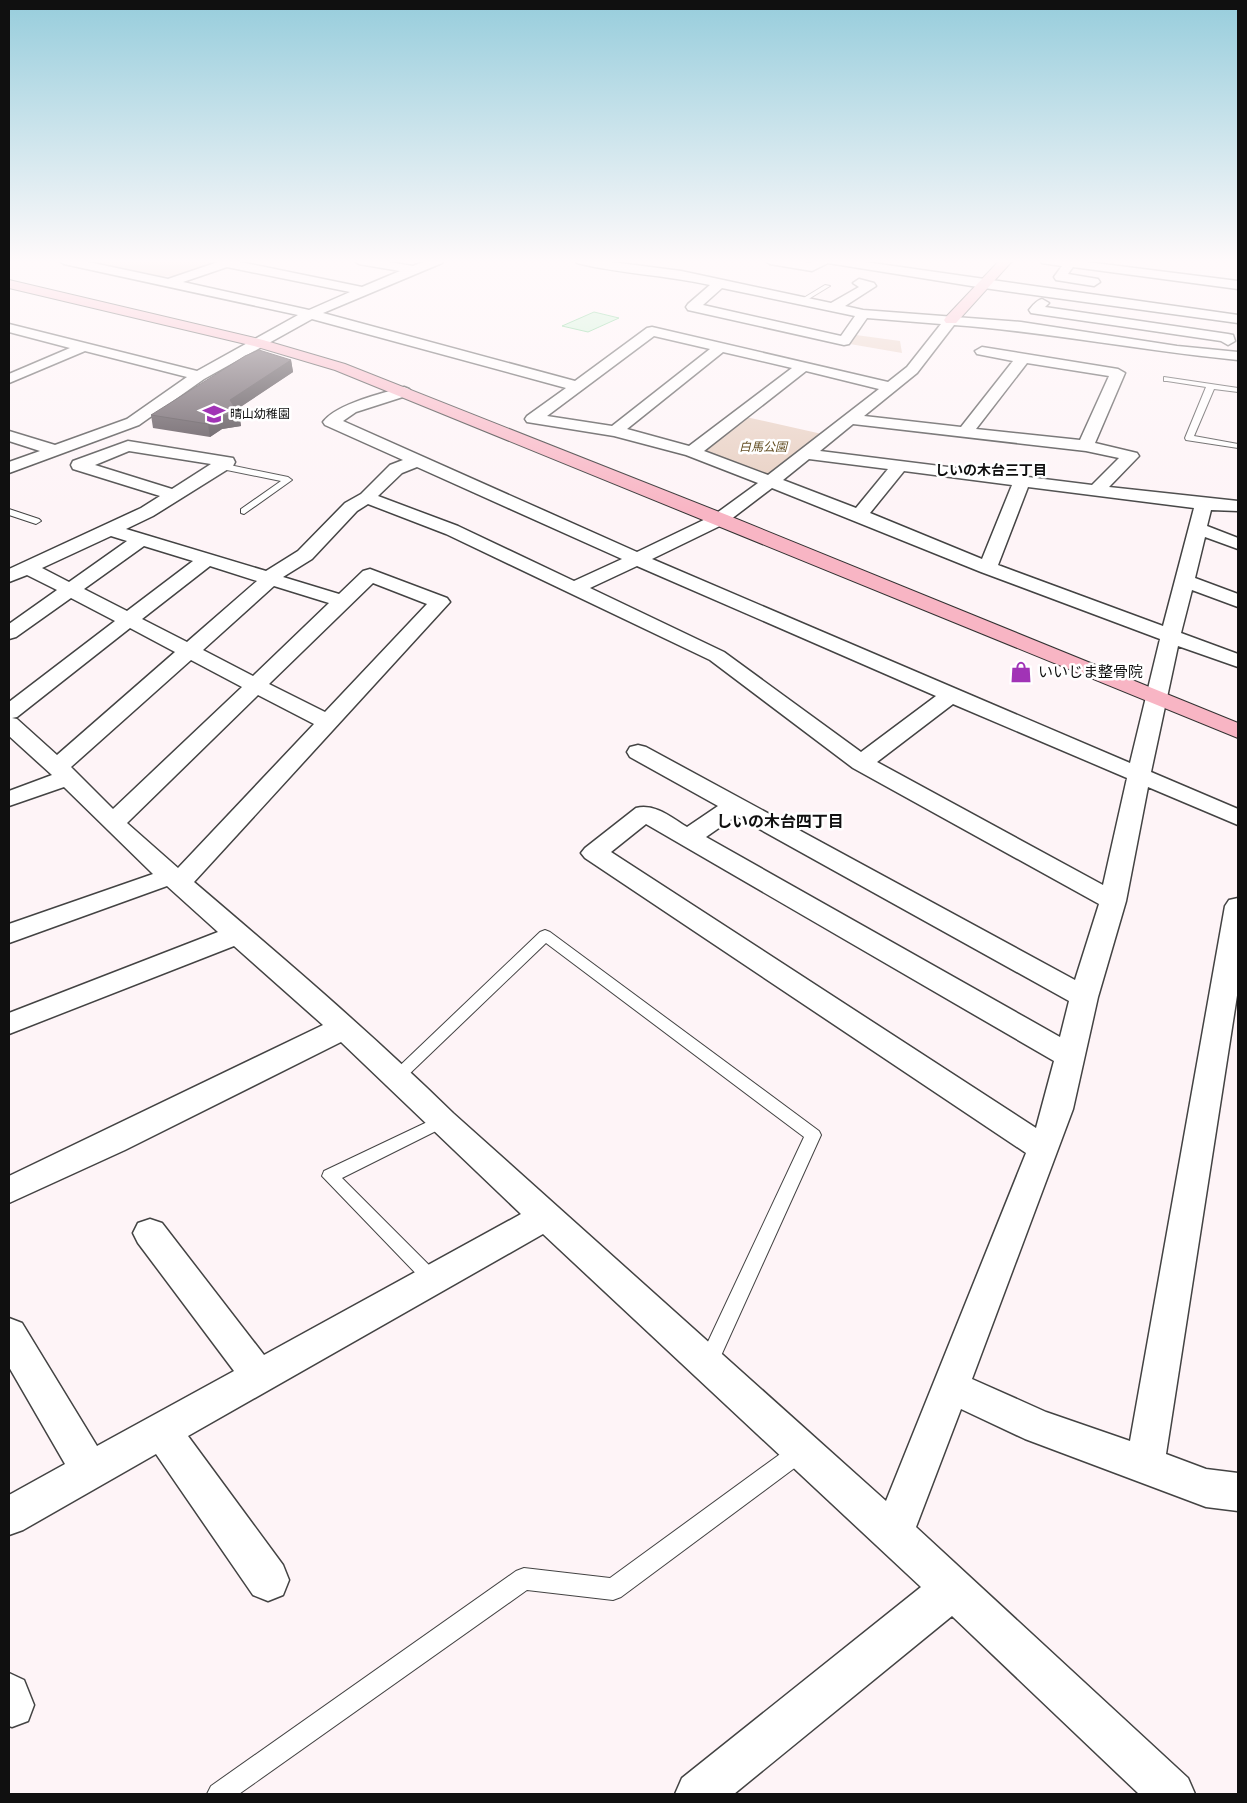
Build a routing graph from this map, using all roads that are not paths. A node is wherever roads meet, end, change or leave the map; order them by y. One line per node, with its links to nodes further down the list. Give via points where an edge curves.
1 (77, 344): 10 (street)
2 (256, 344): 17 (street)
3 (262, 344): 24 (street, via 332,364)
4 (421, 344): 20 (street)
5 (634, 344): 20 (street)
6 (709, 344): 11 (street)
7 (932, 344): 22 (street, via 912,370)
8 (1138, 344): 13 (street)
9 (1227, 344): 13 (street)
10 (85, 346): 17 (street); 18 (street)
11 (721, 347): 16 (street); 26 (street)
12 (982, 351): 15 (street)
13 (1224, 355): 14 (street)
14 (1238, 356)
15 (1023, 358): 27 (street); 29 (street, via 1118,373)
16 (802, 367): 22 (street); 32 (street)
17 (199, 376): 31 (street, via 132,422)
18 (9, 378)
19 (1167, 379): 21 (lane)
20 (576, 386): 26 (street, via 532,419)
21 (1211, 386): 23 (lane); 30 (lane, via 1188,438)
22 (892, 387): 25 (street)
23 (1238, 390)
24 (404, 392): 34 (street, via 351,409 331,422); 48 (street)
25 (851, 419): 27 (street); 33 (street)
26 (615, 430): 32 (street)
27 (964, 433): 29 (street)
28 (9, 436): 31 (street)
29 (1086, 446): 40 (street, via 1131,456)
30 (1238, 446)
31 (57, 451): 37 (street)
32 (692, 452): 39 (street)
33 (807, 454): 36 (street); 39 (street)
34 (417, 461): 42 (street, via 396,469); 55 (street)
35 (220, 466): 41 (street); 41 (street, via 227,462 128,446 78,465); 45 (lane, via 288,480)
36 (900, 466): 38 (street); 47 (street)
37 (9, 468)
38 (1022, 481): 40 (street); 57 (street)
39 (770, 482): 47 (street); 48 (street)
40 (1096, 490): 43 (street)
41 (174, 495): 51 (street)
42 (367, 498): 59 (street, via 351,507 305,555); 61 (street, via 452,530)
43 (1204, 504): 44 (street); 50 (street)
44 (1238, 506)
45 (244, 511)
46 (9, 512): 49 (lane)
47 (860, 515): 57 (street)
48 (720, 518): 55 (street); 72 (street)
49 (36, 521)
50 (1197, 528): 53 (street); 60 (street)
51 (111, 530): 52 (street); 56 (street)
52 (143, 538): 54 (street); 62 (street)
53 (1238, 544)
54 (207, 558): 59 (street); 65 (street)
55 (637, 559): 61 (street); 71 (street, via 788,628)
56 (28, 568): 58 (street); 62 (street)
57 (988, 568): 67 (street)
58 (9, 576)
59 (270, 579): 63 (street); 68 (street)
60 (1184, 580): 64 (street); 67 (street)
61 (576, 587): 78 (street, via 717,656)
62 (69, 589): 65 (street); 66 (street)
63 (343, 601): 70 (street); 74 (street, via 370,575 440,602)
64 (1238, 601)
65 (127, 620): 68 (street); 73 (street)
66 (9, 633)
67 (1170, 636): 69 (street); 72 (street)
68 (189, 651): 70 (street); 79 (street)
69 (1238, 661)
70 (255, 686): 74 (street); 84 (street)
71 (951, 695): 78 (street); 80 (street)
72 (1154, 697): 75 (street); 80 (street)
73 (9, 712)
74 (327, 722): 86 (street)
75 (1238, 731)
76 (15, 737): 79 (street)
77 (638, 752): 82 (street)
78 (861, 763): 87 (street)
79 (62, 773): 81 (street); 84 (street)
80 (1139, 774): 83 (street); 87 (street)
81 (9, 799)
82 (735, 805): 85 (street); 91 (street)
83 (1238, 818)
84 (113, 824): 86 (street)
85 (688, 838): 94 (street); 97 (street, via 645,813 594,853)
86 (175, 880): 89 (street); 90 (street)
87 (1113, 901): 91 (street)
88 (1238, 906): 108 (street)
89 (9, 934)
90 (238, 934): 92 (street); 93 (street)
91 (1084, 997): 94 (street)
92 (9, 1024)
93 (343, 1028): 95 (street); 98 (street)
94 (1070, 1056): 97 (street, via 1058,1109)
95 (397, 1076): 96 (street); 103 (lane, via 545,935 813,1135)
96 (442, 1121): 99 (street); 101 (lane, via 330,1176)
97 (1044, 1149): 105 (street)
98 (9, 1190)
99 (546, 1216): 101 (street); 103 (street)
100 (150, 1233): 104 (street)
101 (432, 1279): 104 (street)
102 (9, 1334): 109 (street)
103 (708, 1363): 107 (street)
104 (259, 1376): 106 (street)
105 (951, 1387): 108 (street, via 1038,1427); 112 (street)
106 (162, 1431): 109 (street); 113 (street)
107 (802, 1451): 112 (street); 115 (lane, via 613,1589 524,1579)
108 (1145, 1464): 110 (street, via 1206,1488)
109 (90, 1471): 111 (street)
110 (1238, 1492)
111 (9, 1516)
112 (893, 1534): 114 (street)
113 (268, 1580)
114 (953, 1588): 116 (street); 117 (street)
115 (219, 1794)
116 (698, 1794)
117 (1172, 1794)

